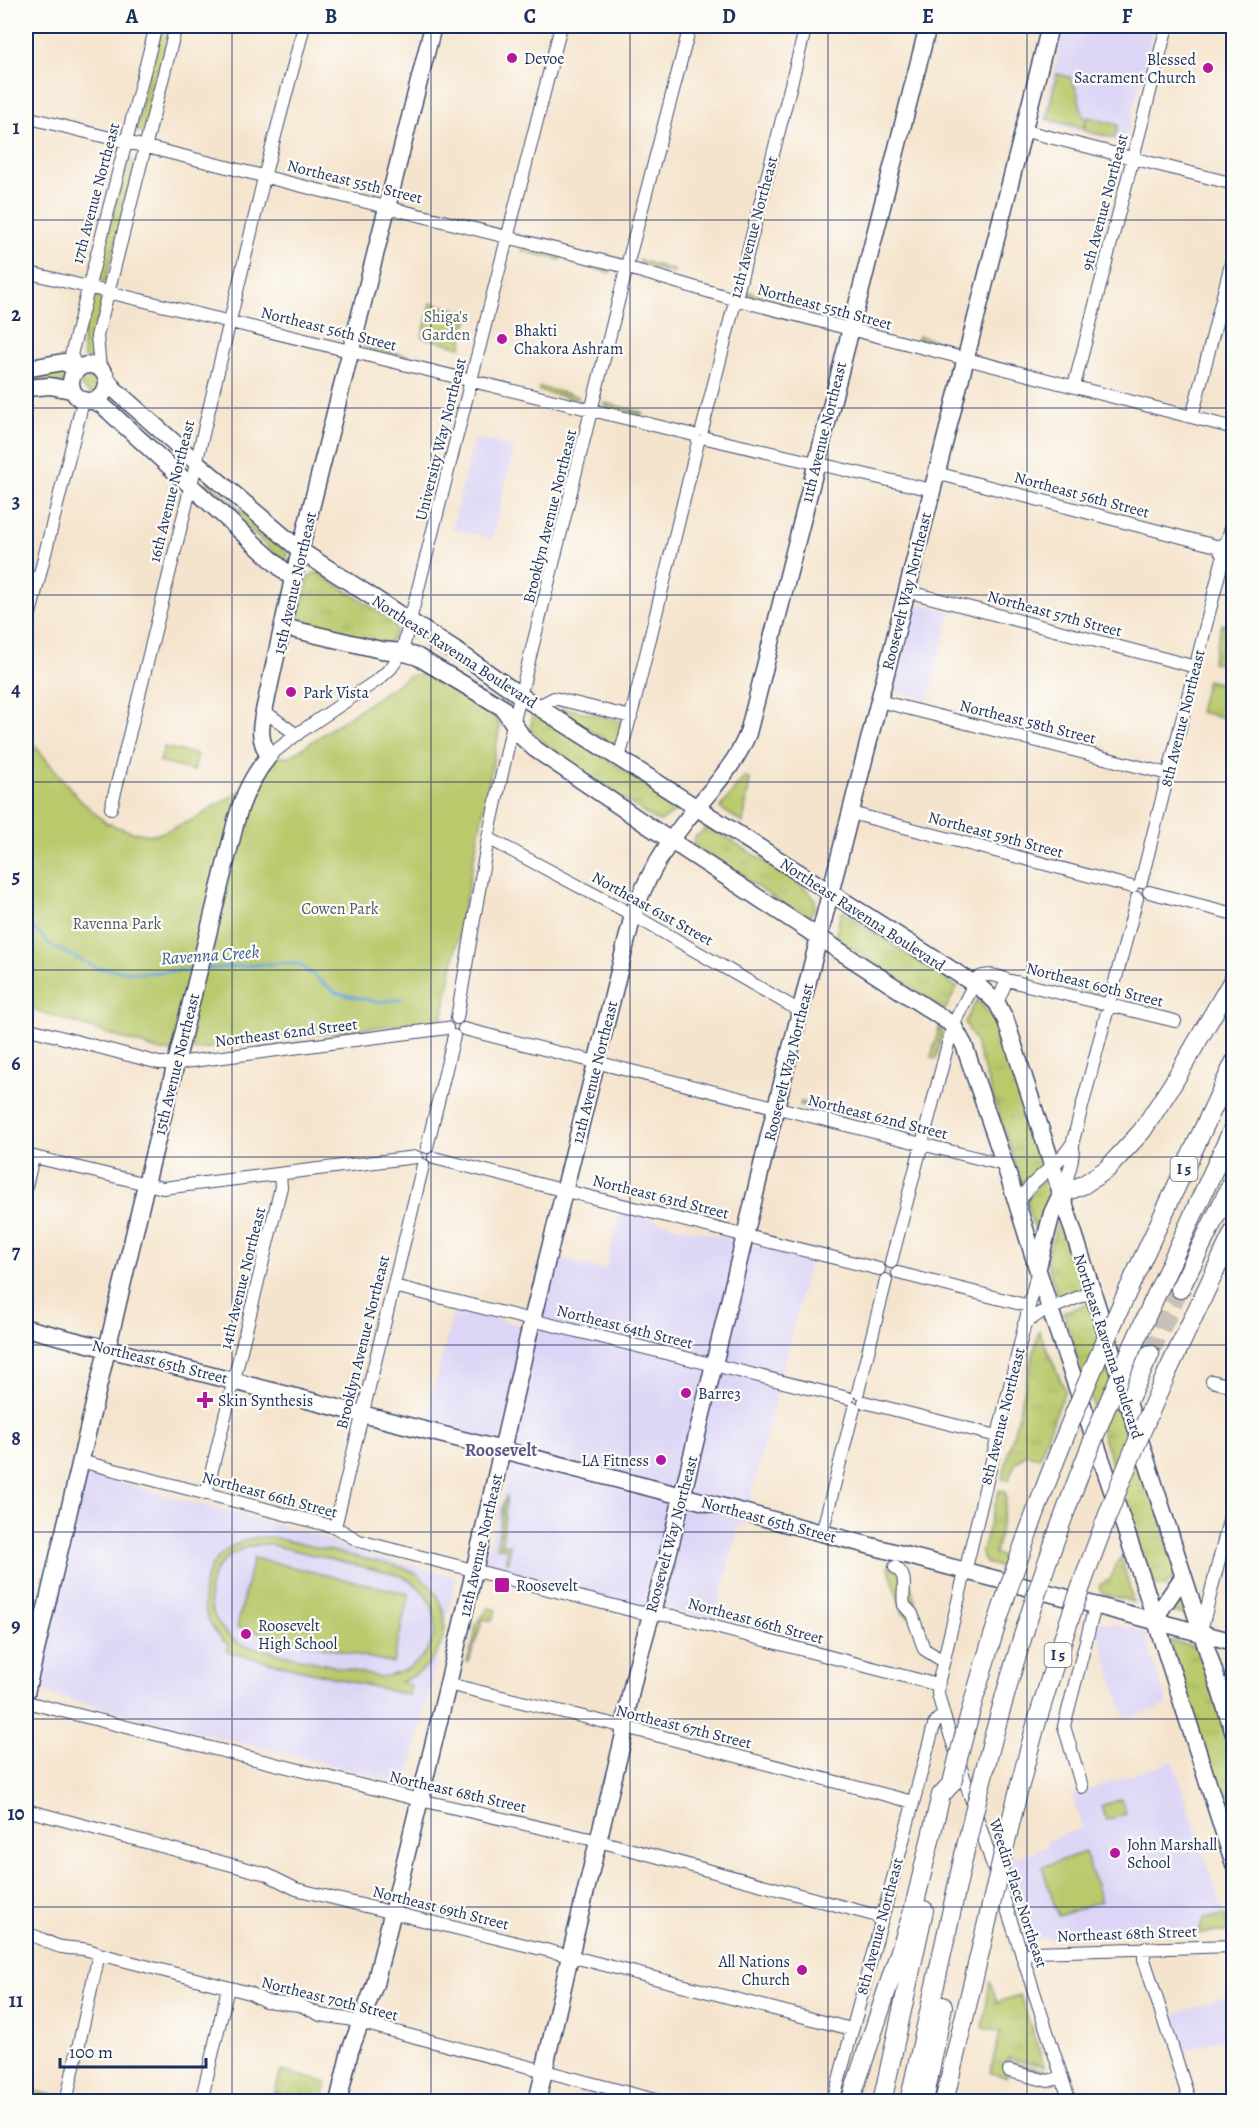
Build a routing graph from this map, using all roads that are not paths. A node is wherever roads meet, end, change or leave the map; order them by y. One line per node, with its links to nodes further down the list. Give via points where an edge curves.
1 (156, 26): 13 (street, 17th Avenue Northeast)
2 (176, 26): 14 (street)
3 (304, 26): 16 (street, 16th Avenue Northeast)
4 (433, 26): 18 (main road, 15th Avenue Northeast)
5 (561, 26): 19 (street, University Way Northeast)
6 (690, 26): 21 (street, Brooklyn Avenue Northeast)
7 (806, 26): 25 (street, 12th Avenue Northeast)
8 (928, 26): 27 (main road, 11th Avenue Northeast)
9 (1050, 26): 12 (main road, Roosevelt Way Northeast)
10 (1167, 26): 15 (street, 9th Avenue Northeast)
11 (26, 117): 13 (street, Northeast 55th Street)
12 (1022, 130): 15 (street); 29 (main road, Roosevelt Way Northeast)
13 (126, 142): 14 (street, Northeast 55th Street); 23 (street, 17th Avenue Northeast)
14 (144, 146): 16 (street, Northeast 55th Street); 24 (street)
15 (1132, 159): 17 (street); 34 (street, 9th Avenue Northeast)
16 (264, 176): 18 (street, Northeast 55th Street); 26 (street, 16th Avenue Northeast)
17 (1233, 184)
18 (388, 206): 19 (street, Northeast 55th Street); 28 (main road, 15th Avenue Northeast)
19 (508, 236): 21 (street, Northeast 55th Street); 33 (street, University Way Northeast)
20 (1233, 252): 38 (street)
21 (627, 267): 25 (street, Northeast 55th Street); 37 (street, Brooklyn Avenue Northeast)
22 (26, 272): 23 (street, Northeast 56th Street)
23 (88, 287): 24 (street, Northeast 56th Street); 30 (street, 17th Avenue Northeast)
24 (108, 292): 26 (street, Northeast 56th Street); 32 (street, via 97,336)
25 (734, 299): 27 (street, Northeast 55th Street); 40 (street, 12th Avenue Northeast)
26 (229, 321): 28 (street, Northeast 56th Street); 41 (street, 16th Avenue Northeast)
27 (849, 329): 29 (street, Northeast 55th Street); 42 (main road, 11th Avenue Northeast)
28 (350, 351): 33 (street, Northeast 56th Street); 48 (main road, 15th Avenue Northeast)
29 (966, 359): 34 (street, Northeast 55th Street); 43 (main road, Roosevelt Way Northeast)
30 (71, 362): 31 (main road); 32 (main road, via 91,365); 36 (main road, via 72,376)
31 (26, 369)
32 (103, 374): 36 (main road, via 107,386 104,393); 41 (main road, Northeast Ravenna Boulevard, via 114,389)
33 (472, 381): 37 (street, Northeast 56th Street); 53 (street, University Way Northeast)
34 (1074, 386): 38 (street, Northeast 55th Street)
35 (26, 388): 36 (main road, via 62,387)
36 (83, 397): 44 (main road, via 102,405); 51 (street)
37 (592, 410): 40 (street, Northeast 56th Street); 58 (street, Brooklyn Avenue Northeast)
38 (1192, 417): 39 (street, Northeast 55th Street)
39 (1233, 428)
40 (700, 436): 42 (street, Northeast 56th Street); 62 (street, 12th Avenue Northeast)
41 (195, 461): 44 (street, 16th Avenue Northeast); 48 (main road, Northeast Ravenna Boulevard)
42 (815, 464): 45 (street, Northeast 56th Street); 69 (main road, 11th Avenue Northeast, via 748,733 720,782)
43 (936, 473): 45 (main road, Roosevelt Way Northeast); 47 (street, Northeast 56th Street)
44 (190, 486): 50 (main road); 68 (street, 16th Avenue Northeast)
45 (932, 490): 52 (main road, Roosevelt Way Northeast)
46 (1233, 515): 47 (street, 8th Avenue Northeast)
47 (1227, 549): 57 (street, 8th Avenue Northeast)
48 (301, 551): 50 (main road, 15th Avenue Northeast); 53 (main road, Northeast Ravenna Boulevard)
49 (26, 575): 51 (street)
50 (293, 579): 54 (main road, 15th Avenue Northeast)
51 (38, 582): 55 (street)
52 (906, 591): 57 (street, Northeast 57th Street); 59 (main road, Roosevelt Way Northeast)
53 (411, 622): 56 (street, University Way Northeast); 58 (main road, Northeast Ravenna Boulevard)
54 (283, 627): 56 (main road, Northeast Ravenna Boulevard); 61 (main road, 15th Avenue Northeast)
55 (26, 630)
56 (402, 652): 63 (main road, Northeast Ravenna Boulevard, via 428,662 493,701 506,711); 64 (street, via 379,679)
57 (1196, 667): 67 (street, 8th Avenue Northeast)
58 (521, 696): 60 (main road, Northeast Ravenna Boulevard); 63 (street, Brooklyn Avenue Northeast)
59 (879, 701): 67 (street, Northeast 58th Street); 70 (main road, Roosevelt Way Northeast)
60 (538, 706): 62 (street, via 554,698); 66 (main road, Northeast Ravenna Boulevard)
61 (264, 711): 64 (street); 65 (main road, 15th Avenue Northeast, via 260,738)
62 (631, 717): 66 (street, 12th Avenue Northeast)
63 (513, 724): 72 (street, Brooklyn Avenue Northeast); 73 (main road, Northeast Ravenna Boulevard, via 536,749)
64 (297, 735): 65 (street)
65 (269, 756): 90 (main road, 15th Avenue Northeast, via 247,787 236,821)
66 (619, 758): 69 (main road, Northeast Ravenna Boulevard)
67 (1168, 774): 74 (street, 8th Avenue Northeast)
68 (111, 808)
69 (697, 808): 71 (main road, 11th Avenue Northeast); 75 (main road, Northeast Ravenna Boulevard)
70 (851, 813): 74 (street, Northeast 59th Street); 75 (main road, Roosevelt Way Northeast)
71 (685, 822): 73 (main road, 12th Avenue Northeast)
72 (488, 838): 77 (street, Northeast 61st Street); 88 (street, Brooklyn Avenue Northeast)
73 (671, 840): 77 (main road, 12th Avenue Northeast, via 651,872); 78 (main road, Northeast Ravenna Boulevard)
74 (1140, 890): 76 (street, Northeast 59th Street); 83 (street, 8th Avenue Northeast)
75 (830, 894): 78 (main road, Roosevelt Way Northeast); 81 (main road, Northeast Ravenna Boulevard)
76 (1233, 914)
77 (633, 915): 84 (street, Northeast 61st Street); 89 (main road, 12th Avenue Northeast)
78 (819, 937): 84 (main road, Roosevelt Way Northeast); 86 (main road, Northeast Ravenna Boulevard)
79 (1233, 978): 106 (highway, via 1142,1131 1107,1169)
80 (1007, 980): 81 (street, Northeast 60th Street, via 984,975); 82 (street, Northeast 60th Street); 83 (street, Northeast 60th Street)
81 (973, 985): 82 (main road, Northeast Ravenna Boulevard); 86 (street)
82 (997, 1003): 100 (main road, Northeast Ravenna Boulevard)
83 (1109, 1005): 85 (street, Northeast 60th Street); 94 (street, 8th Avenue Northeast)
84 (800, 1011): 92 (main road, Roosevelt Way Northeast)
85 (1175, 1021)
86 (953, 1025): 95 (street); 99 (main road, via 964,1045)
87 (26, 1028): 90 (street, Northeast 62nd Street, via 159,1063)
88 (456, 1028): 89 (street, Northeast 62nd Street); 90 (street, Northeast 62nd Street); 96 (street, Brooklyn Avenue Northeast)
89 (597, 1062): 92 (street, Northeast 62nd Street); 105 (main road, 12th Avenue Northeast)
90 (177, 1063): 103 (main road, 15th Avenue Northeast)
91 (1233, 1063): 164 (highway, I 5, bridge, via 1068,1424 985,1659)
92 (776, 1107): 95 (street, Northeast 62nd Street); 109 (main road, Roosevelt Way Northeast)
93 (1233, 1126): 167 (highway, bridge, via 1089,1446 1042,1573 1001,1703 964,1856)
94 (1073, 1141): 100 (street, 8th Avenue Northeast, via 1063,1158); 106 (street, 8th Avenue Northeast, via 1074,1154)
95 (921, 1143): 99 (street, Northeast 62nd Street); 110 (street)
96 (431, 1152): 98 (street, via 430,1164); 105 (street, Northeast 63rd Street)
97 (29, 1156): 103 (street); 104 (street)
98 (420, 1161): 101 (street); 114 (street, Brooklyn Avenue Northeast)
99 (1005, 1165): 107 (main road)
100 (1052, 1165): 106 (main road, Northeast Ravenna Boulevard); 107 (street, 8th Avenue Northeast, via 1026,1189)
101 (280, 1175): 103 (street, via 163,1188); 125 (street, 14th Avenue Northeast, via 281,1186)
102 (1233, 1179): 115 (highway)
103 (146, 1184): 122 (main road, 15th Avenue Northeast)
104 (26, 1187)
105 (565, 1190): 109 (street, Northeast 63rd Street); 119 (main road, 12th Avenue Northeast)
106 (1061, 1194): 111 (main road, 8th Avenue Northeast); 116 (main road, Northeast Ravenna Boulevard)
107 (1018, 1204): 111 (main road)
108 (1233, 1231): 176 (highway, I 5, bridge, via 1114,1498 1066,1631 1022,1777)
109 (745, 1234): 112 (street, Northeast 63rd Street); 124 (main road, Roosevelt Way Northeast)
110 (894, 1267): 112 (street, via 885,1262); 113 (street, via 892,1280); 117 (street)
111 (1038, 1268): 117 (street, 8th Avenue Northeast); 118 (main road)
112 (879, 1269): 113 (street)
113 (886, 1280): 128 (street)
114 (394, 1286): 119 (street, Northeast 64th Street); 130 (street, Brooklyn Avenue Northeast)
115 (1180, 1289)
116 (1091, 1292): 118 (street); 129 (main road, Northeast Ravenna Boulevard)
117 (1029, 1306): 120 (street, 8th Avenue Northeast)
118 (1050, 1309): 120 (street); 142 (main road)
119 (532, 1320): 124 (street, Northeast 64th Street); 132 (main road, 12th Avenue Northeast)
120 (1024, 1324): 131 (street, 8th Avenue Northeast)
121 (26, 1328): 122 (main road, Northeast 65th Street)
122 (107, 1347): 125 (main road, Northeast 65th Street); 133 (main road, 15th Avenue Northeast)
123 (1150, 1354): 129 (highway)
124 (714, 1364): 128 (street, Northeast 64th Street); 135 (main road, Roosevelt Way Northeast)
125 (234, 1380): 130 (main road, Northeast 65th Street); 134 (street, 14th Avenue Northeast)
126 (1212, 1382): 127 (street)
127 (1233, 1387)
128 (856, 1400): 131 (street, Northeast 64th Street); 138 (street)
129 (1127, 1403): 143 (main road, Northeast Ravenna Boulevard)
130 (361, 1414): 132 (main road, Northeast 65th Street); 137 (street, Brooklyn Avenue Northeast)
131 (997, 1436): 140 (street, 8th Avenue Northeast)
132 (502, 1451): 135 (main road, Northeast 65th Street); 141 (main road, 12th Avenue Northeast)
133 (80, 1461): 134 (street, Northeast 66th Street); 147 (main road, 15th Avenue Northeast)
134 (206, 1494): 137 (street, Northeast 66th Street)
135 (682, 1496): 138 (main road, Northeast 65th Street); 145 (main road, Roosevelt Way Northeast)
136 (1233, 1501): 148 (street)
137 (334, 1527): 141 (street, Northeast 66th Street, via 358,1542)
138 (822, 1533): 140 (main road, Northeast 65th Street)
139 (896, 1567): 150 (street, via 905,1581 904,1605 924,1649)
140 (965, 1570): 144 (main road, Northeast 65th Street); 150 (street, 8th Avenue Northeast)
141 (474, 1571): 145 (street, Northeast 66th Street); 151 (main road, 12th Avenue Northeast)
142 (1143, 1581): 143 (main road, via 1158,1593 1171,1591); 146 (main road)
143 (1179, 1582): 146 (main road); 148 (main road, Northeast Ravenna Boulevard)
144 (1095, 1606): 146 (main road, Northeast 65th Street); 160 (street, via 1064,1726)
145 (652, 1613): 152 (street, Northeast 66th Street); 156 (main road, Roosevelt Way Northeast)
146 (1156, 1621): 148 (main road, Northeast 65th Street); 166 (main road)
147 (33, 1630): 153 (main road, 15th Avenue Northeast)
148 (1201, 1633): 149 (main road, Northeast 65th Street); 157 (main road, Northeast Ravenna Boulevard)
149 (1233, 1642)
150 (943, 1661): 152 (street, 8th Avenue Northeast)
151 (448, 1684): 156 (street, Northeast 67th Street); 161 (main road, 12th Avenue Northeast)
152 (938, 1690): 155 (street, Weedin Place Northeast)
153 (26, 1693)
154 (26, 1702): 161 (street, Northeast 68th Street)
155 (944, 1716): 158 (street, Weedin Place Northeast); 159 (street, 8th Avenue Northeast, via 935,1722)
156 (625, 1727): 162 (street, Northeast 67th Street); 165 (main road, Roosevelt Way Northeast)
157 (1233, 1734)
158 (950, 1735): 159 (street, via 935,1740); 175 (street, Weedin Place Northeast)
159 (927, 1751): 162 (street, 8th Avenue Northeast)
160 (1082, 1787)
161 (420, 1800): 165 (street, Northeast 68th Street); 168 (main road, 12th Avenue Northeast)
162 (912, 1802): 169 (street, 8th Avenue Northeast)
163 (26, 1810): 168 (street, Northeast 69th Street, via 266,1874 296,1889)
164 (936, 1834): 189 (highway); 190 (highway, I 5)
165 (598, 1841): 169 (street, Northeast 68th Street); 174 (main road, Roosevelt Way Northeast)
166 (1233, 1864)
167 (959, 1899): 191 (highway); 192 (highway)
168 (393, 1912): 174 (street, Northeast 69th Street); 178 (main road, 12th Avenue Northeast, via 375,1984)
169 (881, 1917): 179 (street, 8th Avenue Northeast)
170 (26, 1934): 173 (street, Northeast 70th Street, via 60,1947 85,1948)
171 (1233, 1946): 172 (street, Northeast 68th Street)
172 (1144, 1948): 175 (street, Northeast 68th Street, via 1034,1952); 196 (street, via 1144,1959)
173 (99, 1954): 177 (street, Northeast 70th Street); 183 (street)
174 (570, 1956): 179 (street, Northeast 69th Street); 180 (main road, Roosevelt Way Northeast)
175 (1022, 1956): 182 (street, Weedin Place Northeast)
176 (977, 1968): 193 (highway, I 5); 194 (highway)
177 (228, 1988): 178 (street, Northeast 70th Street, via 265,2001 300,2005 320,2015); 184 (street)
178 (360, 2022): 180 (street, Northeast 70th Street); 185 (main road, 12th Avenue Northeast)
179 (851, 2029): 188 (street, 8th Avenue Northeast)
180 (544, 2070): 186 (main road, Roosevelt Way Northeast); 187 (street, Northeast 70th Street)
181 (1009, 2071): 182 (street, via 1048,2081)
182 (1062, 2077): 195 (street, Weedin Place Northeast)
183 (68, 2093)
184 (201, 2102)
185 (338, 2102)
186 (537, 2102)
187 (663, 2102)
188 (833, 2102)
189 (850, 2102)
190 (882, 2102)
191 (909, 2102)
192 (924, 2102)
193 (944, 2102)
194 (958, 2102)
195 (1070, 2102)
196 (1190, 2102)

